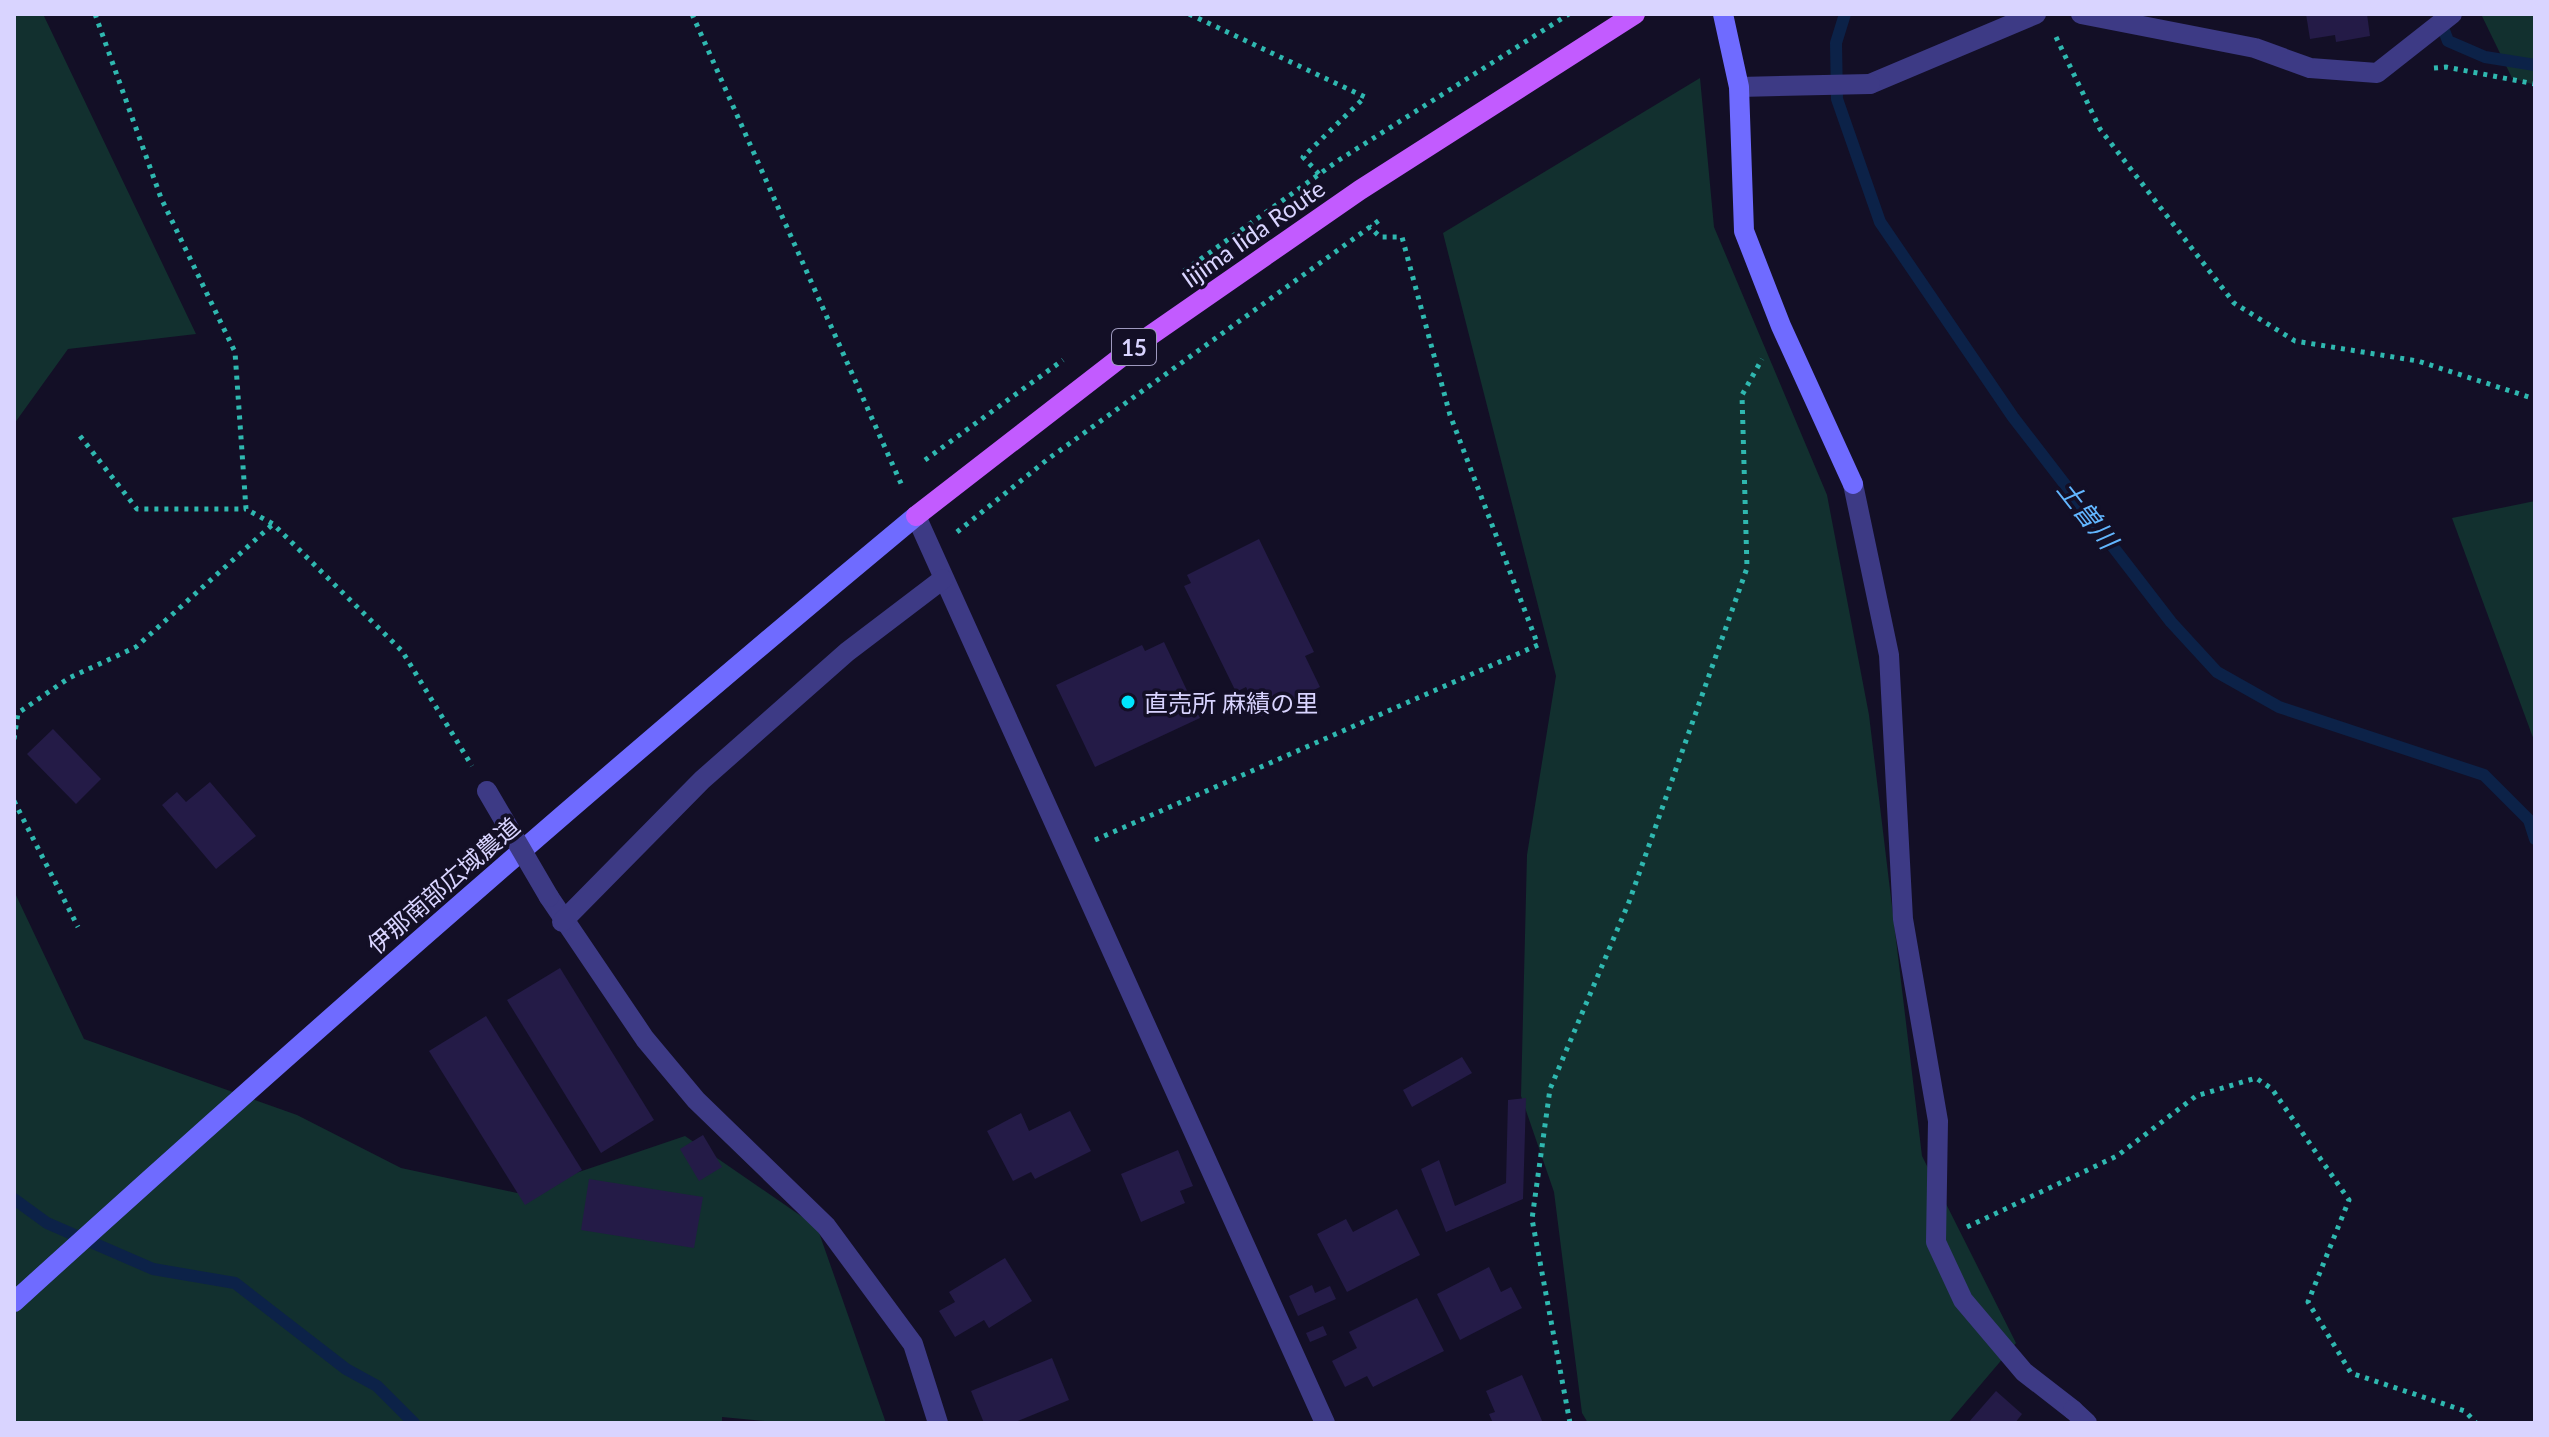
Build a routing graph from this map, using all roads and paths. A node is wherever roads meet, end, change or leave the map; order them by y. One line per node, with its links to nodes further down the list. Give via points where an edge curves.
1 (95, 14): 21 (path, via 161,198 235,352)
2 (692, 14): 22 (path)
3 (1189, 14): 15 (path, via 1365,97 1303,157)
4 (1569, 14): 14 (path)
5 (1635, 14): 22 (main road, Iijima Iida Route / 15, via 1360,190 1138,344)
6 (1723, 14): 13 (street)
7 (2036, 14): 13 (street, via 1870,84)
8 (2081, 14): 11 (street, via 2255,48 2310,68)
9 (2452, 14): 11 (street)
10 (2052, 28): 19 (path, via 2100,129 2234,303 2295,341 2418,361)
11 (2377, 73): 12 (path, via 2446,67)
12 (2535, 84)
13 (1739, 87): 18 (street, via 1744,231)
14 (1339, 160)
15 (1319, 174)
16 (1381, 219): 17 (path)
17 (1369, 226): 24 (path, via 1048,459); 29 (path, via 1380,237 1402,237 1450,415 1538,645)
18 (1781, 326): 32 (street, via 1853,484 1889,655 1903,919 1938,1121); 37 (path, via 1742,395 1747,568 1629,902 1550,1089 1532,1219)
19 (2535, 399)
20 (80, 436): 21 (path, via 137,509)
21 (246, 509): 23 (path)
22 (916, 516): 24 (street); 33 (street, 伊那南部広域農道, via 682,710)
23 (273, 524): 26 (path, via 136,647 69,678 18,713); 27 (path, via 402,651)
24 (931, 553): 25 (street)
25 (943, 579): 29 (street); 30 (street, via 847,652 702,780)
26 (14, 739)
27 (487, 791): 30 (street, bridge)
28 (14, 801): 31 (path)
29 (1069, 852): 36 (street)
30 (562, 922): 35 (street, via 645,1039 696,1100 826,1226 913,1344)
31 (78, 927)
32 (1936, 1242): 34 (street, via 1963,1300 2024,1372); 38 (path, via 2117,1156 2196,1096 2256,1078 2272,1089 2349,1200 2308,1302 2327,1337 2351,1373 2465,1411)
33 (14, 1302)
34 (2080, 1417)
35 (938, 1423)
36 (1325, 1423)
37 (1570, 1423)
38 (2476, 1423)

